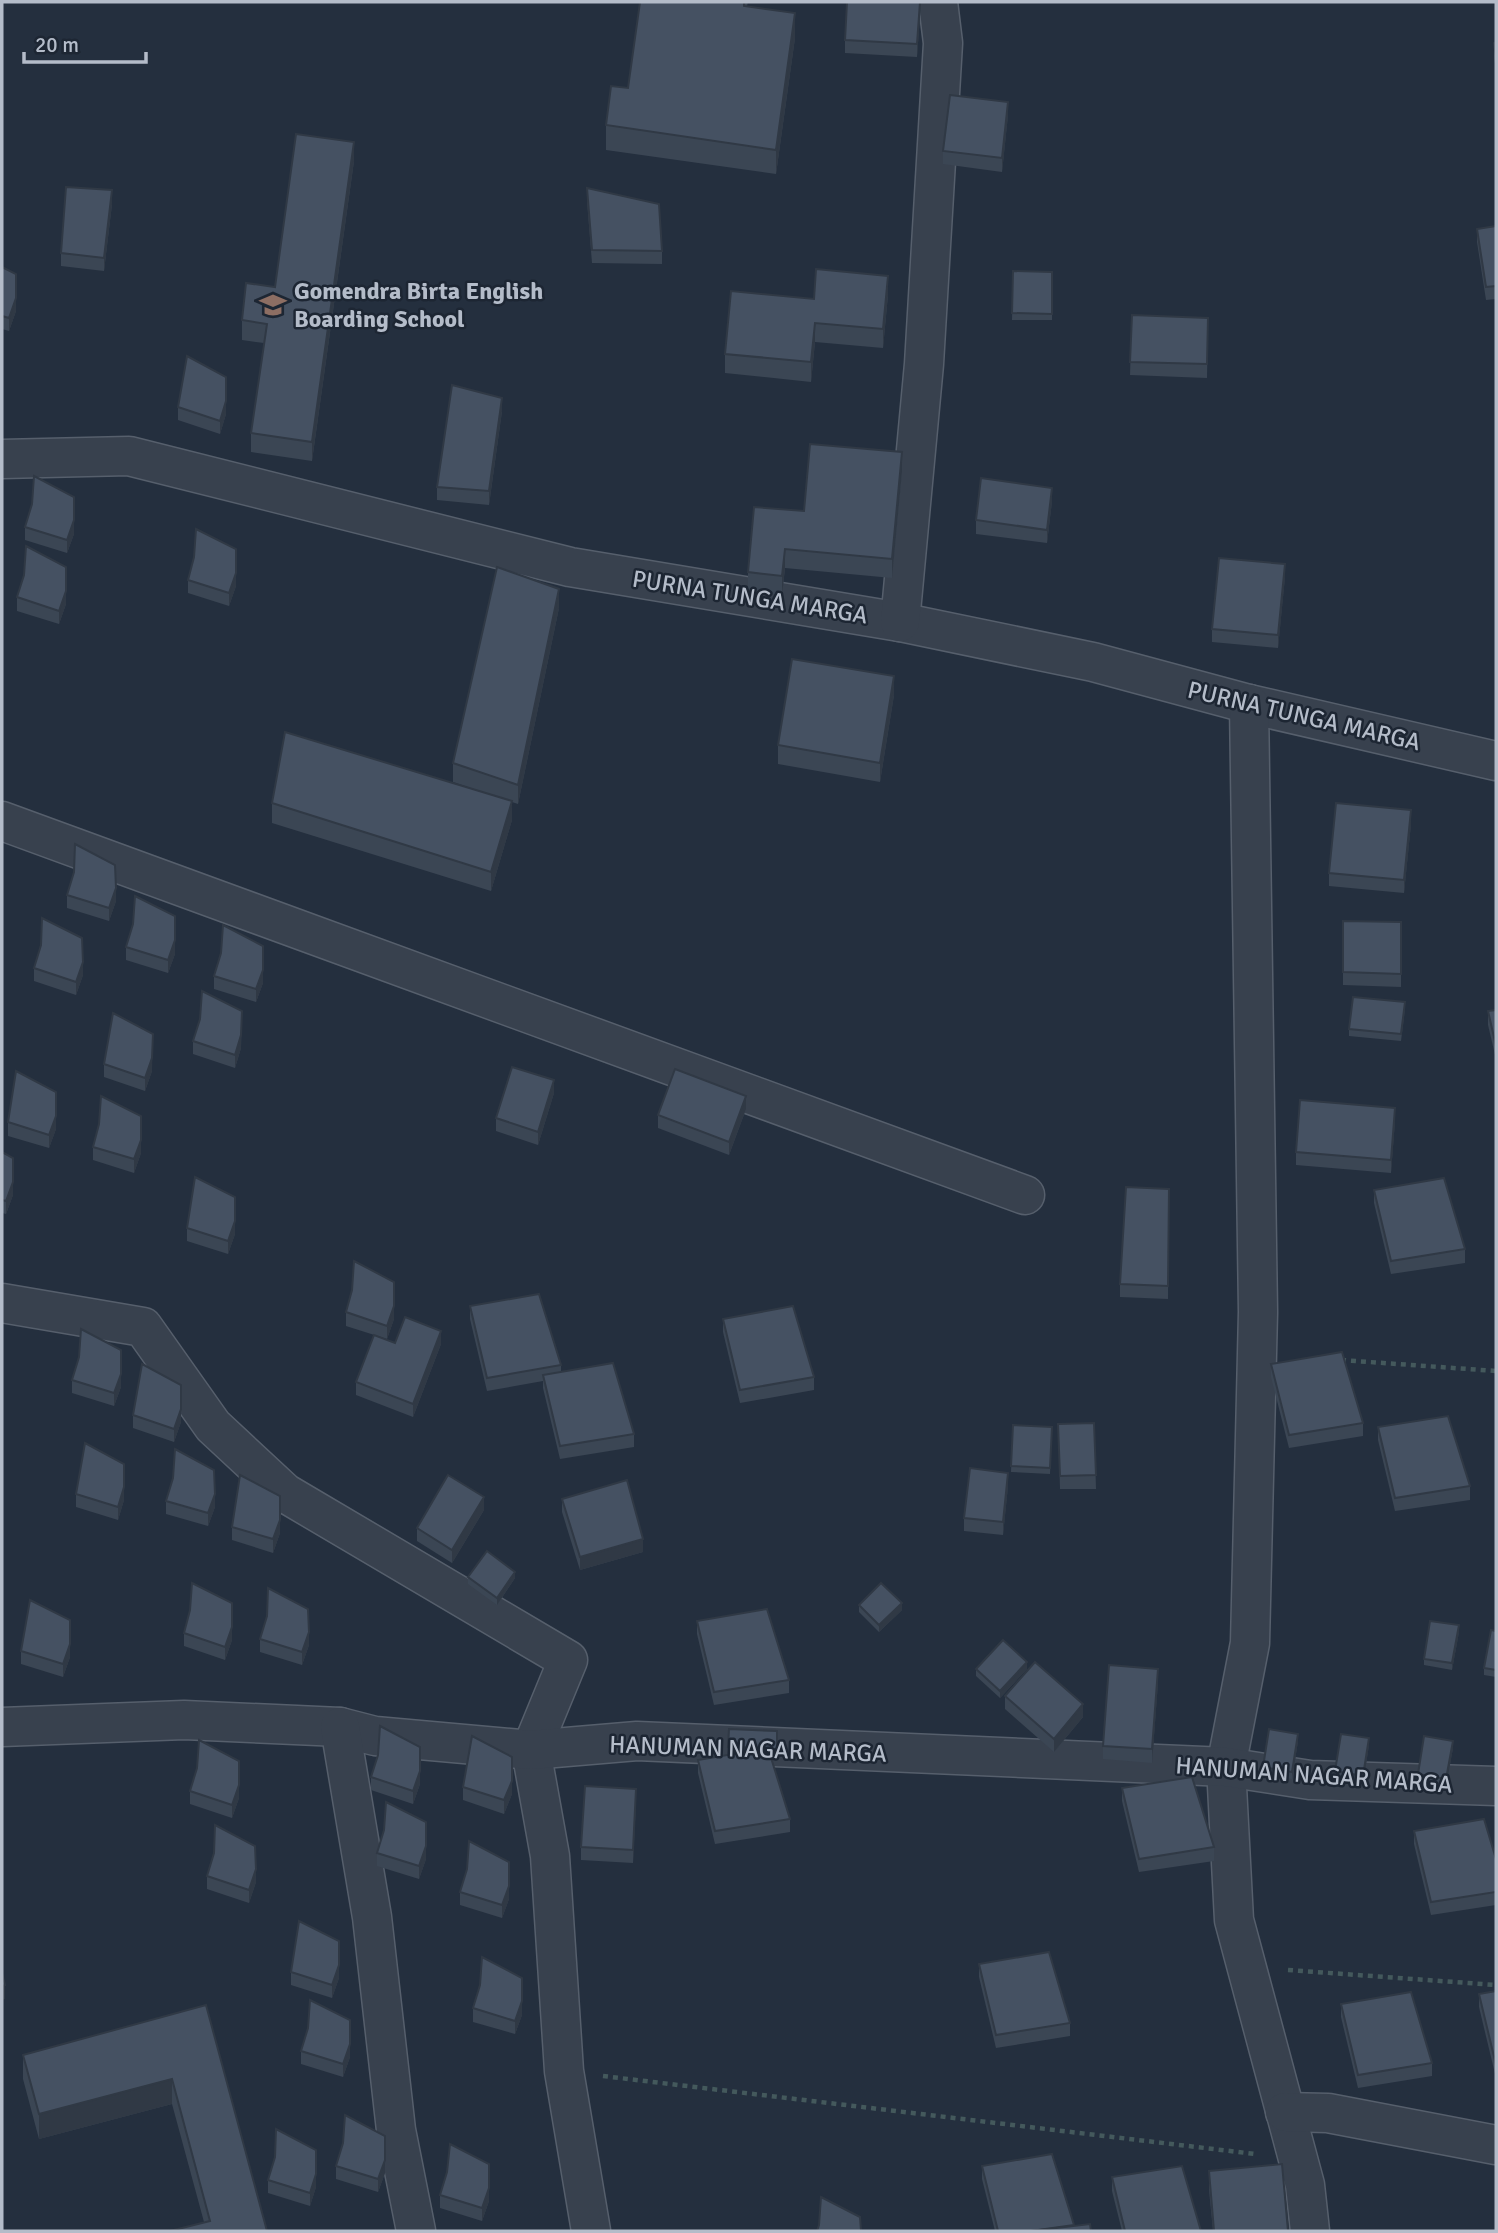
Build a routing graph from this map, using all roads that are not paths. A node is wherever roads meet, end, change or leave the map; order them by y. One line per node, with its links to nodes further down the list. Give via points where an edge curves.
1 (938, 2): 3 (street, via 943,43 925,364)
2 (2, 459): 3 (street, PURNA TUNGA MARGA, via 130,456 570,567)
3 (900, 622): 4 (street, PURNA TUNGA MARGA, via 1093,662)
4 (1249, 704): 5 (street, PURNA TUNGA MARGA); 12 (street, via 1258,1312 1250,1643)
5 (1496, 761)
6 (2, 821): 7 (street)
7 (1025, 1195)
8 (2, 1303): 11 (street, via 143,1327 213,1426 285,1493 568,1660)
9 (2, 1727): 10 (street, HANUMAN NAGAR MARGA, via 184,1720)
10 (340, 1727): 11 (street, HANUMAN NAGAR MARGA, via 375,1736); 16 (street, via 372,1917 396,2130)
11 (531, 1750): 12 (street, HANUMAN NAGAR MARGA, via 637,1741); 17 (street, via 550,1856 564,2071)
12 (1226, 1767): 13 (street, HANUMAN NAGAR MARGA, via 1310,1780); 14 (street, via 1234,1920)
13 (1496, 1786)
14 (1285, 2112): 15 (street, via 1328,2113); 18 (street, via 1304,2185)
15 (1496, 2145)
16 (416, 2231)
17 (591, 2231)
18 (1310, 2231)

